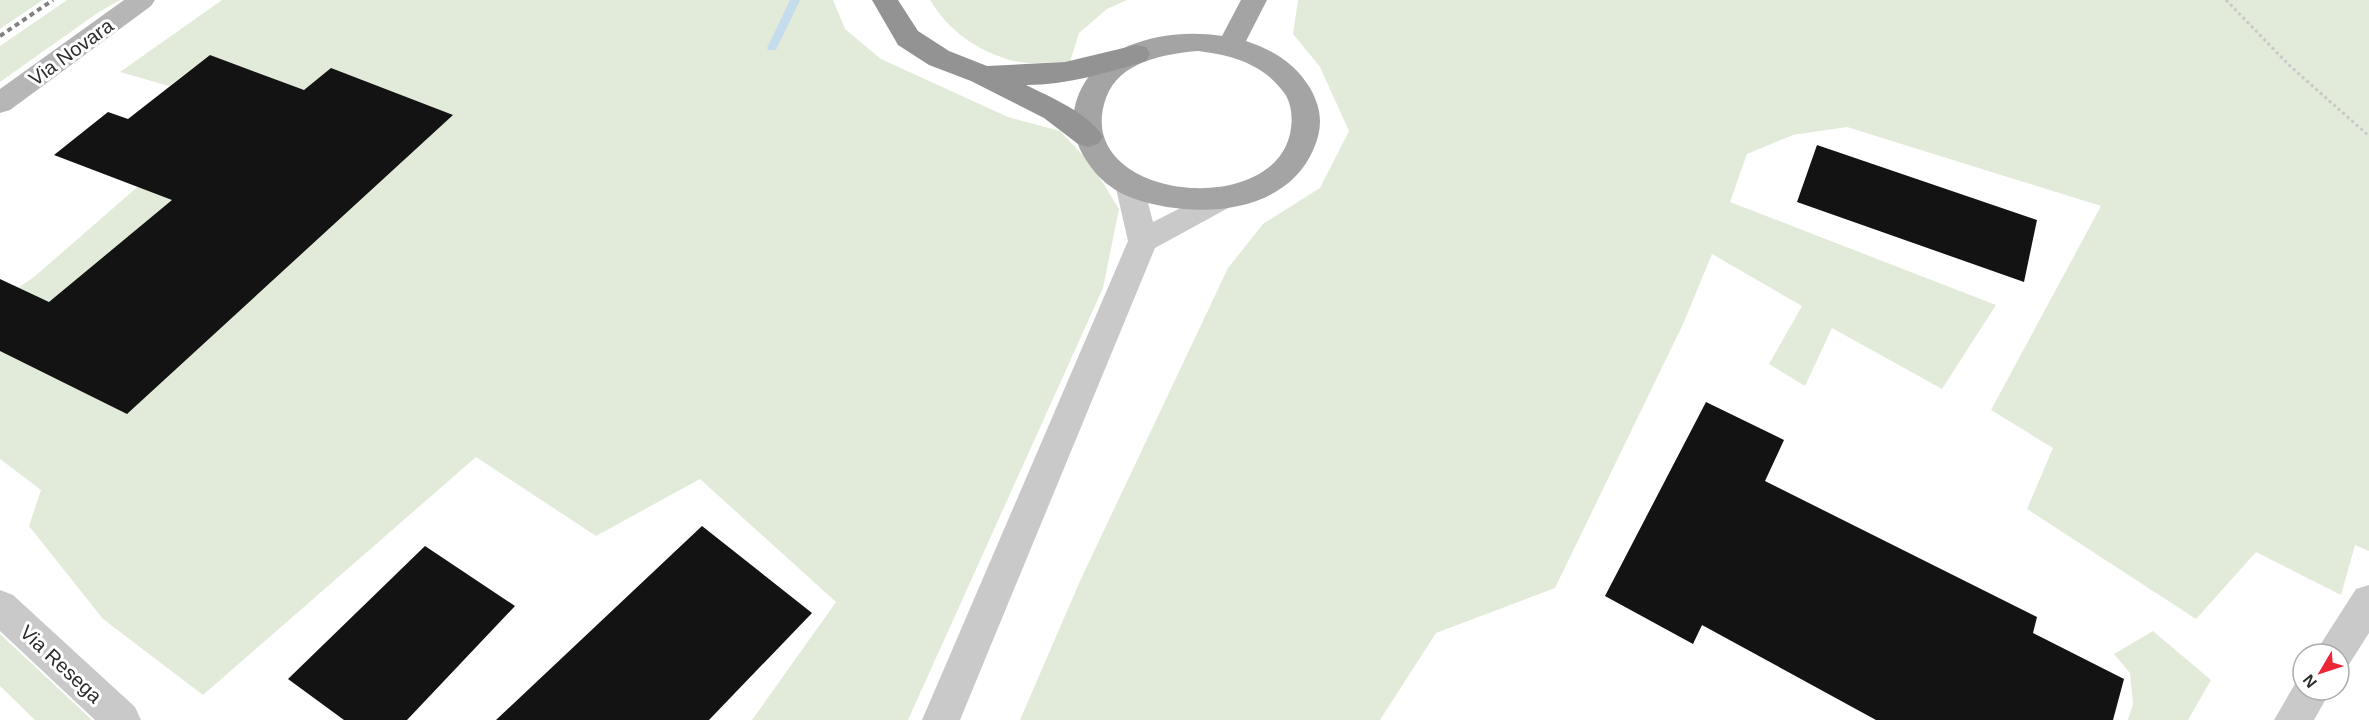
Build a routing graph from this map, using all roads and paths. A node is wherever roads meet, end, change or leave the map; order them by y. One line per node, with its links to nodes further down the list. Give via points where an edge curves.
1 (142, 0): 8 (main road, Via Novara)
2 (885, 0): 7 (highway, via 908,38 939,58)
3 (1254, 0): 5 (main road)
4 (2226, 0): 9 (path, via 2290,66)
5 (1230, 46): 6 (main road, via 1198,42 1166,45); 12 (main road, via 1261,57 1286,75 1303,97 1308,123 1301,148 1283,171 1255,189)
6 (1136, 54): 7 (highway, via 1088,70 1026,77); 10 (main road, via 1112,69 1094,89 1086,112)
7 (981, 74): 10 (highway, via 1054,111)
8 (0, 103)
9 (2369, 136)
10 (1088, 137): 11 (main road, via 1103,163)
11 (1129, 184): 12 (main road, via 1157,195 1188,200); 13 (street)
12 (1220, 199): 13 (street)
13 (1143, 241): 19 (street)
14 (2369, 601): 16 (street)
15 (0, 607): 18 (street, Via Resega)
16 (2343, 642)
17 (2304, 702): 20 (street)
18 (122, 720)
19 (941, 720)
20 (2293, 720)

